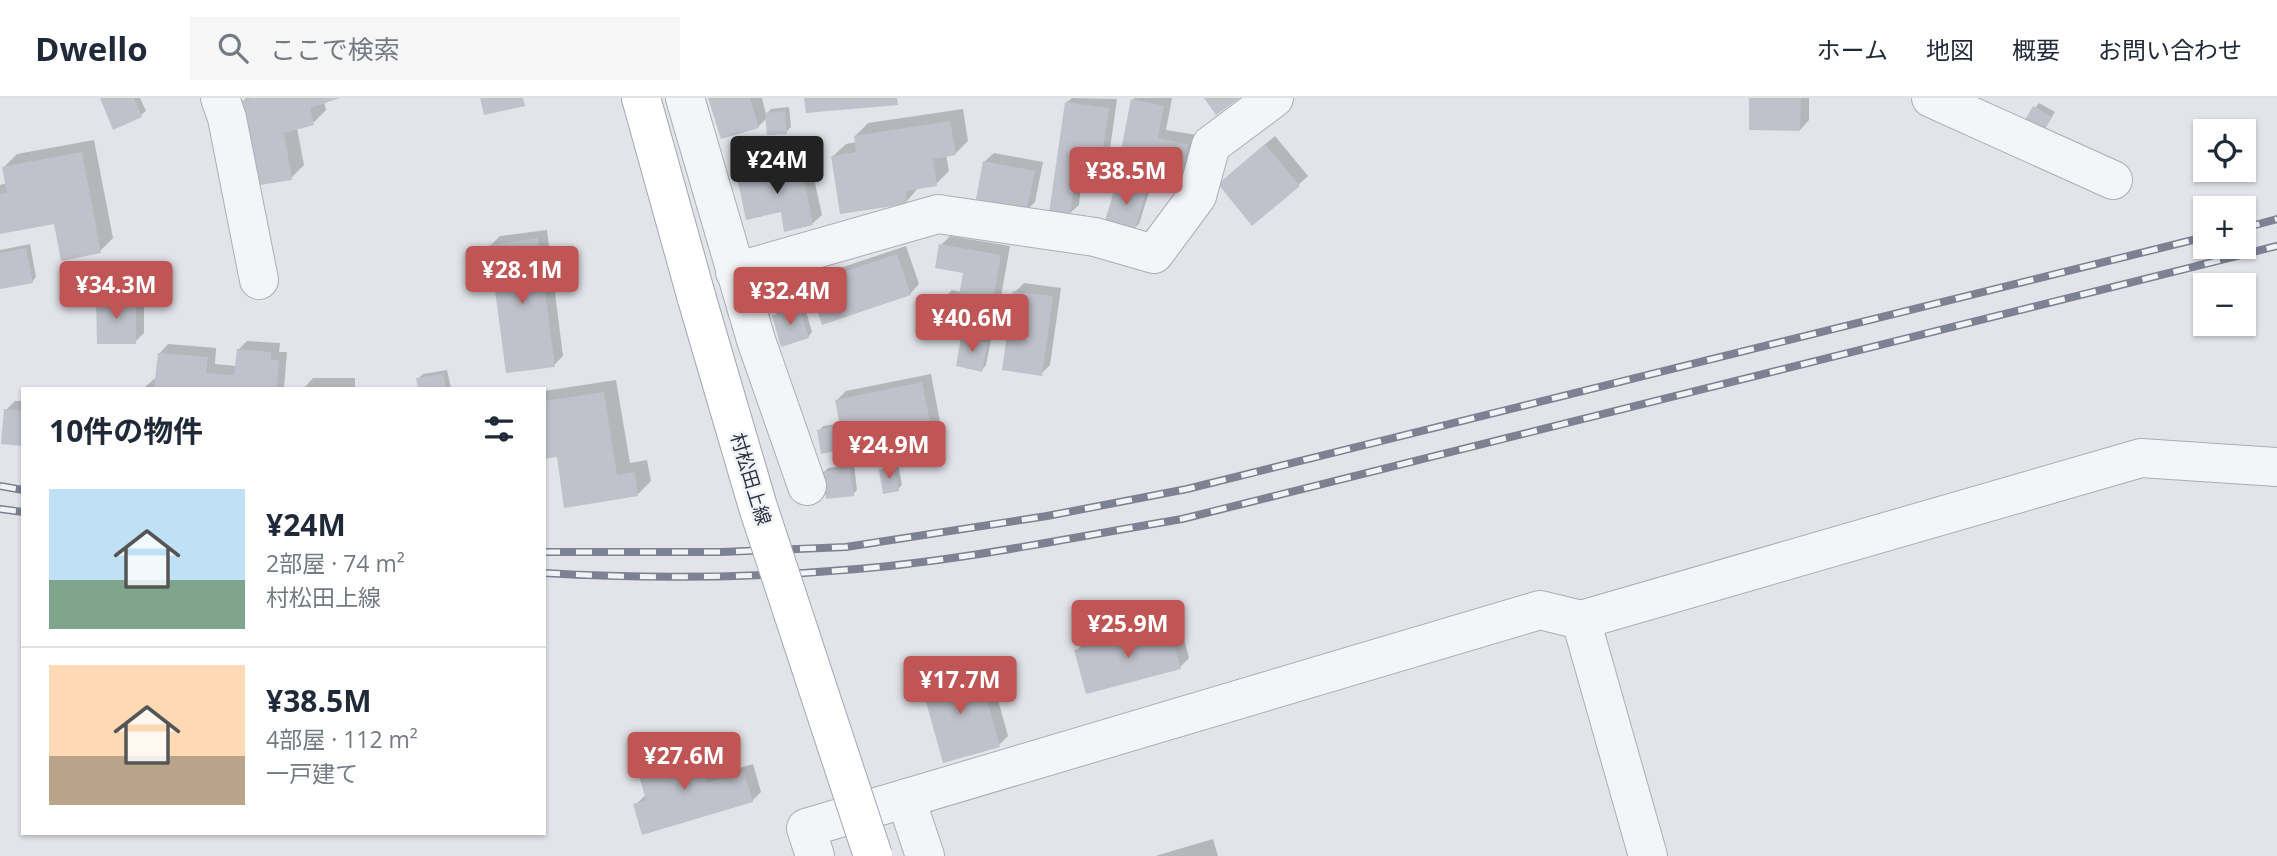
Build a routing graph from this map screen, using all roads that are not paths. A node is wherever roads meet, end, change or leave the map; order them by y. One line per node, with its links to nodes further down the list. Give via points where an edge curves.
1 (220, 98): 8 (street, via 228,118)
2 (641, 98): 14 (main road, 村松田上線, bridge, via 758,507)
3 (685, 98): 7 (street)
4 (1274, 98): 7 (street, via 1211,145 1198,196 1154,254 1095,237 937,214)
5 (1931, 98): 6 (street)
6 (2113, 180)
7 (735, 272): 10 (street)
8 (259, 280)
9 (2277, 467): 11 (street, via 2141,458)
10 (807, 486)
11 (1581, 620): 12 (street, via 1540,610); 16 (street)
12 (906, 799): 13 (street, via 806,828); 15 (street)
13 (815, 856)
14 (873, 856)
15 (925, 856)
16 (1648, 856)

